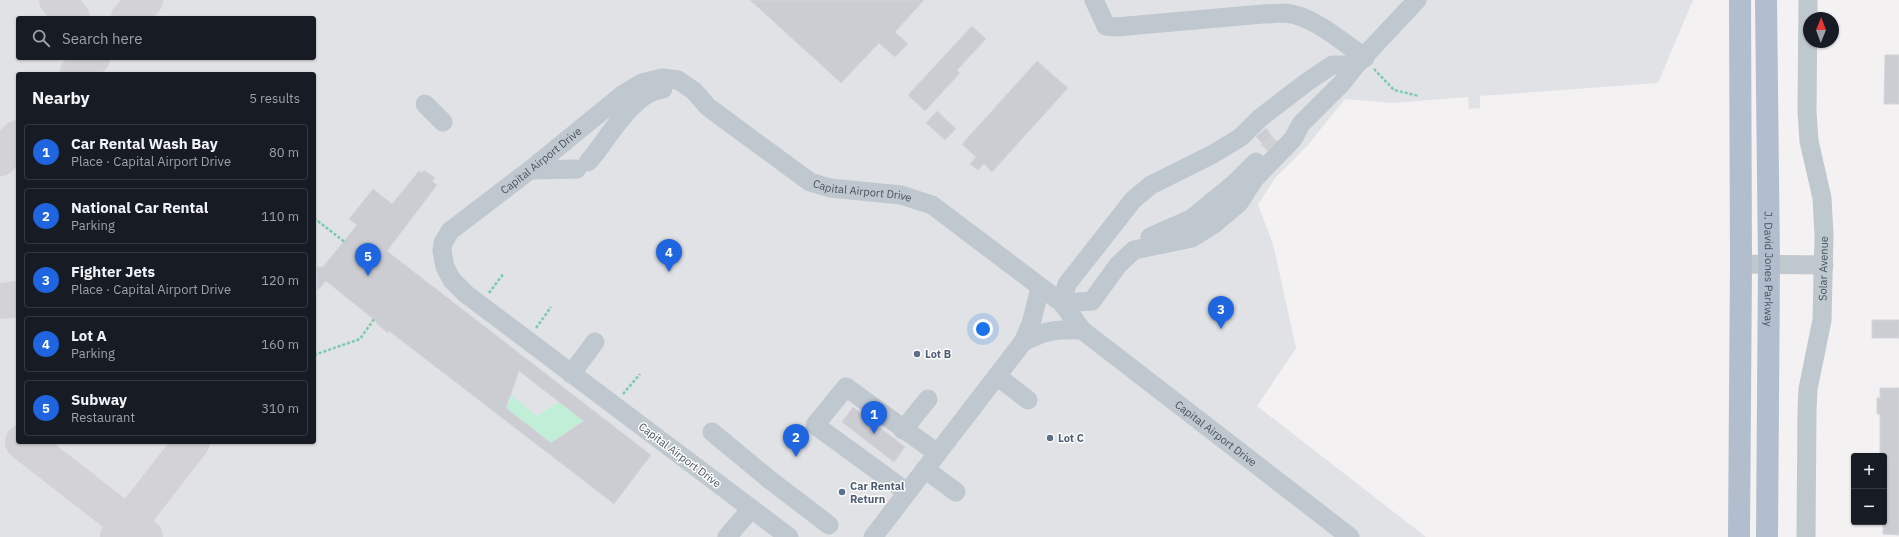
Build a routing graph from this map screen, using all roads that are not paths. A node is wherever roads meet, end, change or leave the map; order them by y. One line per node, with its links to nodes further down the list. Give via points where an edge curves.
1 (1094, 0): 6 (street, via 1106,26 1128,27 1285,13 1312,22)
2 (1417, 0): 6 (street)
3 (1740, 0): 14 (main road)
4 (1766, 0): 15 (main road, J. David Jones Parkway)
5 (1808, 0): 17 (street, Solar Avenue, via 1807,119 1809,141 1822,198)
6 (1364, 62): 10 (street); 11 (street, via 1332,66 1260,118 1241,137)
7 (425, 104): 9 (street)
8 (708, 107): 12 (street, via 674,90 656,89 635,104 582,165); 12 (street, Capital Airport Drive, via 694,90 678,80 662,78 642,83 622,95); 19 (street, Capital Airport Drive, via 810,182 830,188 901,195 932,205)
9 (443, 122)
10 (1301, 124): 13 (street, via 1285,134 1273,146); 13 (street, via 1293,139)
11 (1222, 148): 13 (street, via 1241,148 1248,153 1251,159); 16 (street, via 1150,185 1133,200)
12 (530, 170): 24 (street, Capital Airport Drive, via 450,231 443,243 444,261 447,273 466,294)
13 (1251, 175): 18 (street, via 1239,203 1214,224 1192,238 1134,250 1124,258)
14 (1741, 264): 15 (street); 32 (main road)
15 (1768, 264): 17 (street); 43 (main road, J. David Jones Parkway)
16 (1083, 265): 18 (street, via 1098,268); 20 (street, via 1067,284)
17 (1824, 265): 44 (street, Solar Avenue, via 1822,320 1808,389)
18 (1104, 284): 20 (street, via 1092,301)
19 (1040, 288): 20 (street, Capital Airport Drive); 23 (street, via 1031,324)
20 (1062, 303): 21 (street, Capital Airport Drive)
21 (1082, 330): 23 (street, via 1057,329); 40 (street, Capital Airport Drive)
22 (595, 342): 24 (street)
23 (1023, 342): 25 (street)
24 (572, 374): 35 (street, Capital Airport Drive)
25 (997, 376): 27 (street); 30 (street)
26 (928, 399): 28 (street)
27 (1028, 400)
28 (903, 430): 30 (street); 33 (street, via 846,387 815,425)
29 (712, 432): 36 (street)
30 (937, 453): 31 (street)
31 (925, 469): 33 (street); 34 (street)
32 (1739, 483): 41 (main road, via 1730,514); 42 (main road)
33 (907, 492): 39 (street)
34 (956, 492)
35 (751, 509): 37 (street); 38 (street, Capital Airport Drive)
36 (830, 525)
37 (727, 537)
38 (789, 537)
39 (873, 537)
40 (1350, 537)
41 (1728, 537)
42 (1739, 537)
43 (1767, 537)
44 (1806, 537)

